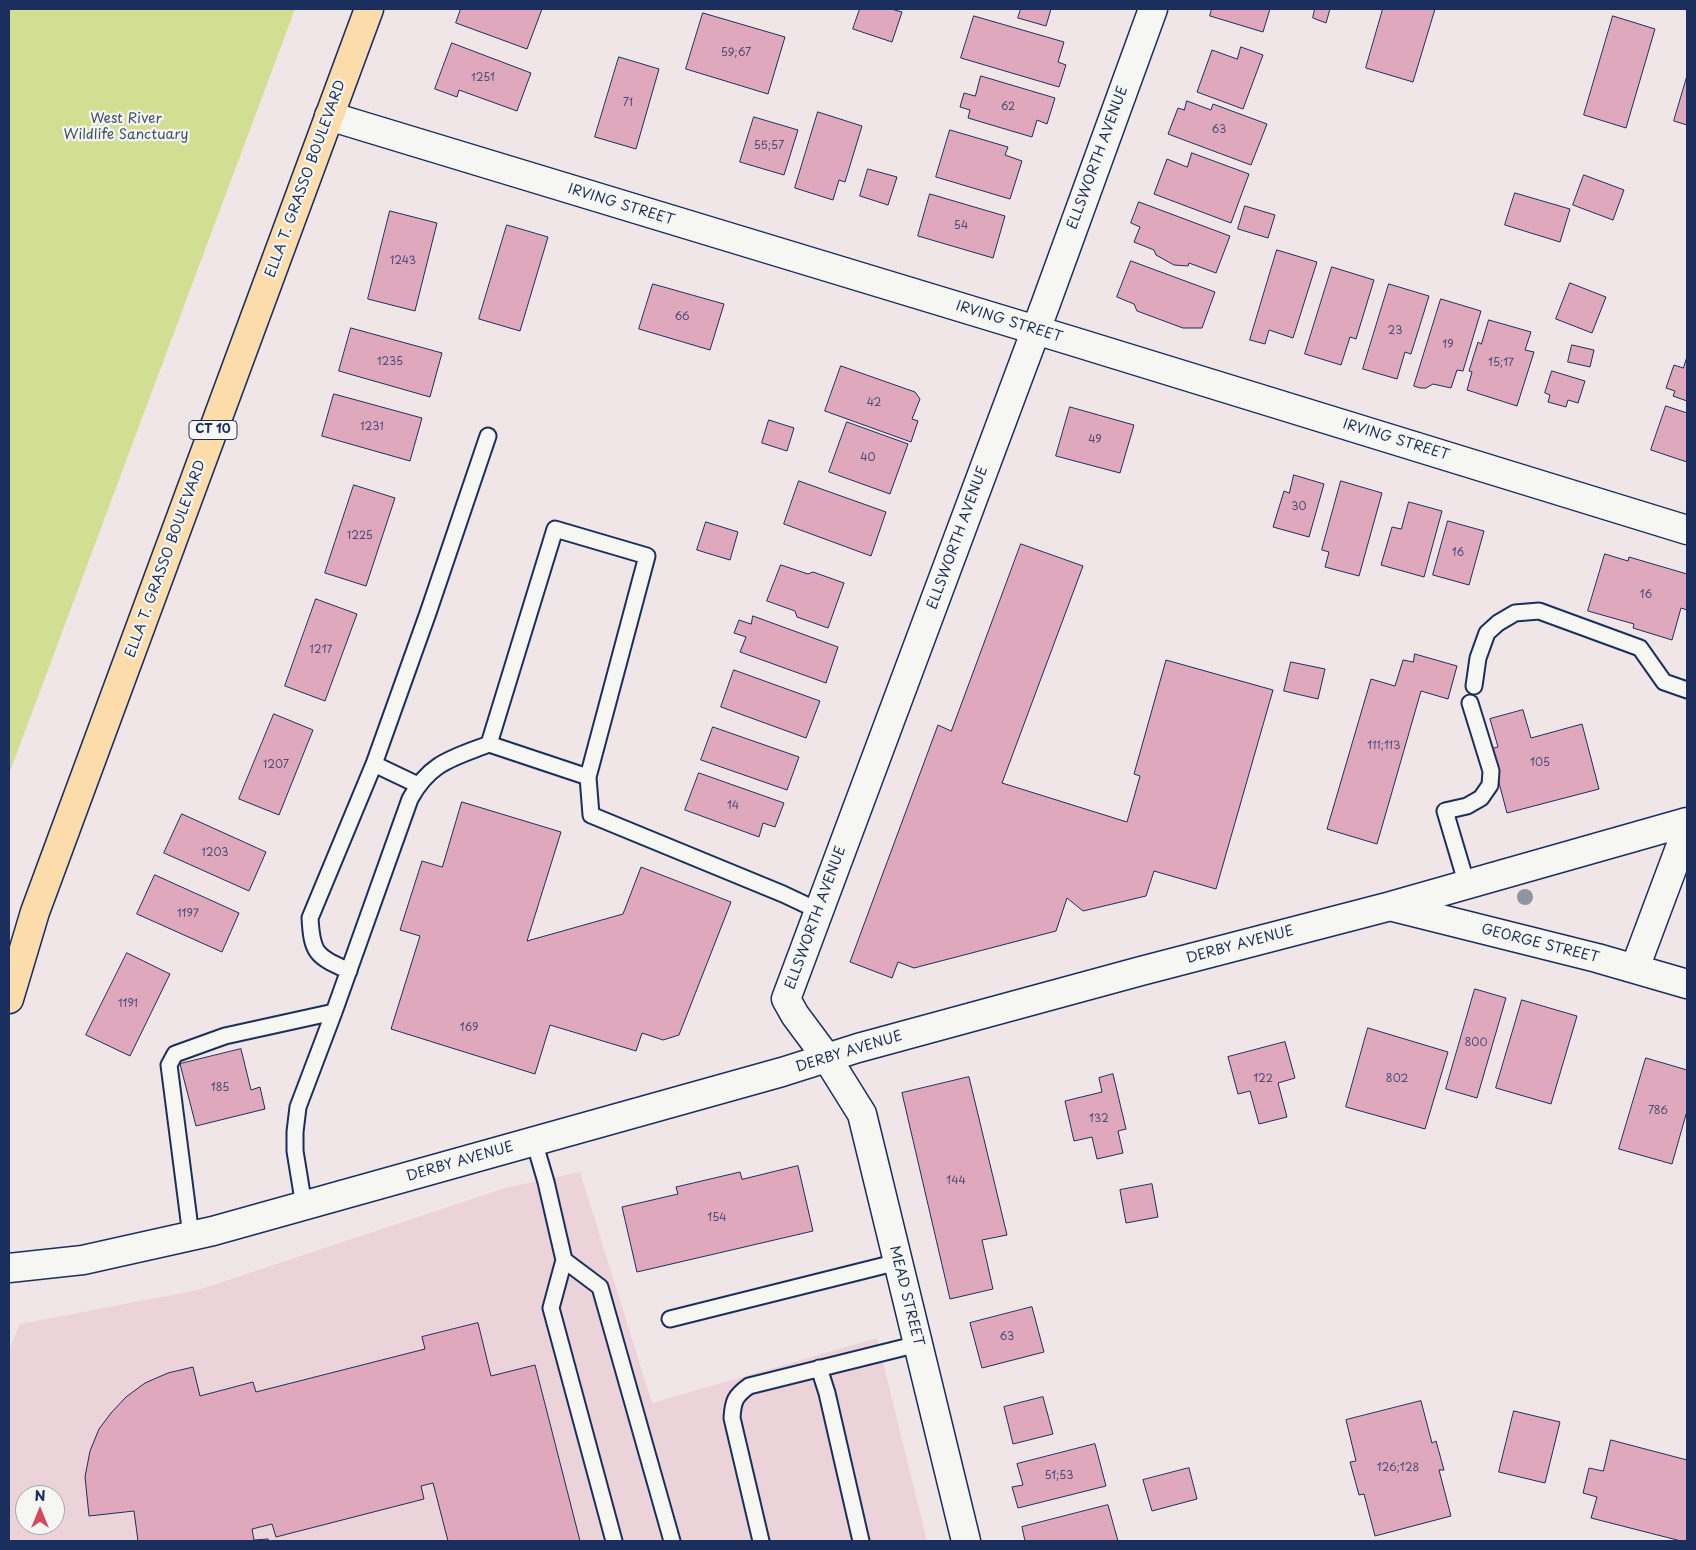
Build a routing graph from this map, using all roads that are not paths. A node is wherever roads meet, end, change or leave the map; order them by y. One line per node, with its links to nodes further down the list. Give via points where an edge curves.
1 (369, 9): 3 (main road, ELLA T. GRASSO BOULEVARD / CT 10)
2 (1153, 9): 4 (street, ELLSWORTH AVENUE)
3 (329, 116): 4 (street, IRVING STREET); 22 (main road, ELLA T. GRASSO BOULEVARD / CT 10, via 35,912)
4 (1036, 330): 6 (street, IRVING STREET); 18 (street, ELLSWORTH AVENUE)
5 (488, 436): 11 (lane)
6 (1687, 530)
7 (1474, 686): 8 (lane, via 1478,658 1488,633 1515,614 1539,611 1640,648 1664,682)
8 (1687, 690)
9 (1470, 703): 16 (lane, via 1491,772 1490,784 1481,798 1467,806 1446,811)
10 (489, 744): 12 (lane); 12 (lane, via 555,529 647,556); 13 (lane, via 439,764)
11 (374, 764): 13 (lane); 20 (lane, via 310,918 311,941 322,958)
12 (588, 777): 18 (lane, via 591,815)
13 (418, 785): 20 (lane, via 410,799)
14 (1687, 822): 16 (street, DERBY AVENUE)
15 (1687, 829): 19 (street)
16 (1467, 884): 17 (street, DERBY AVENUE)
17 (1391, 906): 19 (street, GEORGE STREET); 24 (street, DERBY AVENUE)
18 (819, 911): 24 (street, ELLSWORTH AVENUE, via 786,999)
19 (1635, 968): 21 (street, GEORGE STREET)
20 (349, 971): 23 (lane)
21 (1687, 984)
22 (9, 999)
23 (334, 1012): 26 (lane, via 298,1107 296,1150); 27 (lane, via 225,1036 175,1054 169,1065)
24 (827, 1058): 25 (street, DERBY AVENUE); 29 (street, MEAD STREET, via 862,1114)
25 (534, 1141): 26 (street, DERBY AVENUE); 28 (lane)
26 (304, 1206): 27 (street, DERBY AVENUE)
27 (190, 1236): 30 (street, DERBY AVENUE, via 83,1260)
28 (564, 1260): 34 (lane, via 551,1308); 35 (lane, via 600,1288)
29 (898, 1262): 31 (lane); 32 (street, MEAD STREET)
30 (9, 1268)
31 (670, 1319)
32 (918, 1344): 33 (lane); 38 (street, MEAD STREET)
33 (819, 1368): 36 (lane, via 749,1386 738,1393 733,1404 732,1418); 37 (lane)
34 (614, 1541)
35 (672, 1541)
36 (761, 1541)
37 (861, 1541)
38 (966, 1541)

